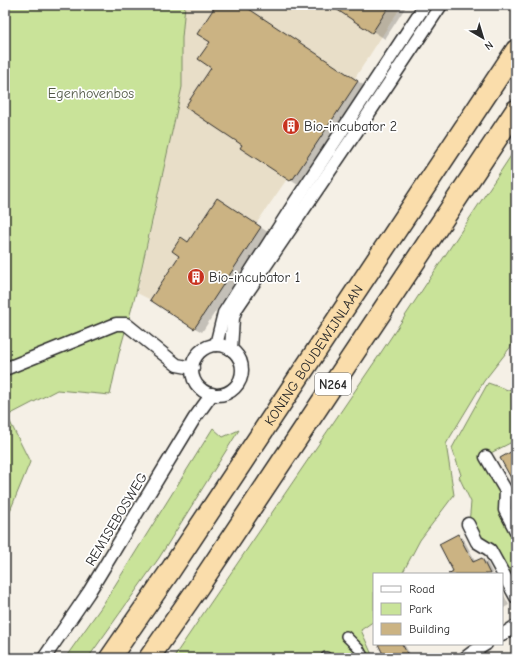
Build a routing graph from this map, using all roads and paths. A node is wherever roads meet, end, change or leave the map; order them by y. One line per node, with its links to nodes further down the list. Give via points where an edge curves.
1 (425, 5): 5 (street, via 224,313)
2 (441, 5): 6 (street, via 236,309)
3 (516, 50): 21 (highway, KONING BOUDEWIJNLAAN / N264)
4 (516, 110): 22 (highway, N264)
5 (216, 345): 6 (street); 7 (street, via 209,346 198,354)
6 (231, 349): 9 (street, via 242,363 241,379 230,391)
7 (193, 368): 8 (street, via 177,365 126,324 116,324); 9 (street, via 192,376 196,382 202,390)
8 (5, 369)
9 (212, 394): 20 (street, REMISEBOSWEG, via 194,419 89,592)
10 (486, 457): 12 (street, via 506,491 505,510)
11 (468, 524): 13 (street, via 477,542 490,550)
12 (516, 531)
13 (503, 573)
14 (503, 574): 15 (street)
15 (516, 597)
16 (516, 626): 17 (street)
17 (503, 634)
18 (346, 636): 23 (street)
19 (484, 645): 24 (street)
20 (44, 658)
21 (110, 658)
22 (149, 658)
23 (364, 658)
24 (465, 658)

